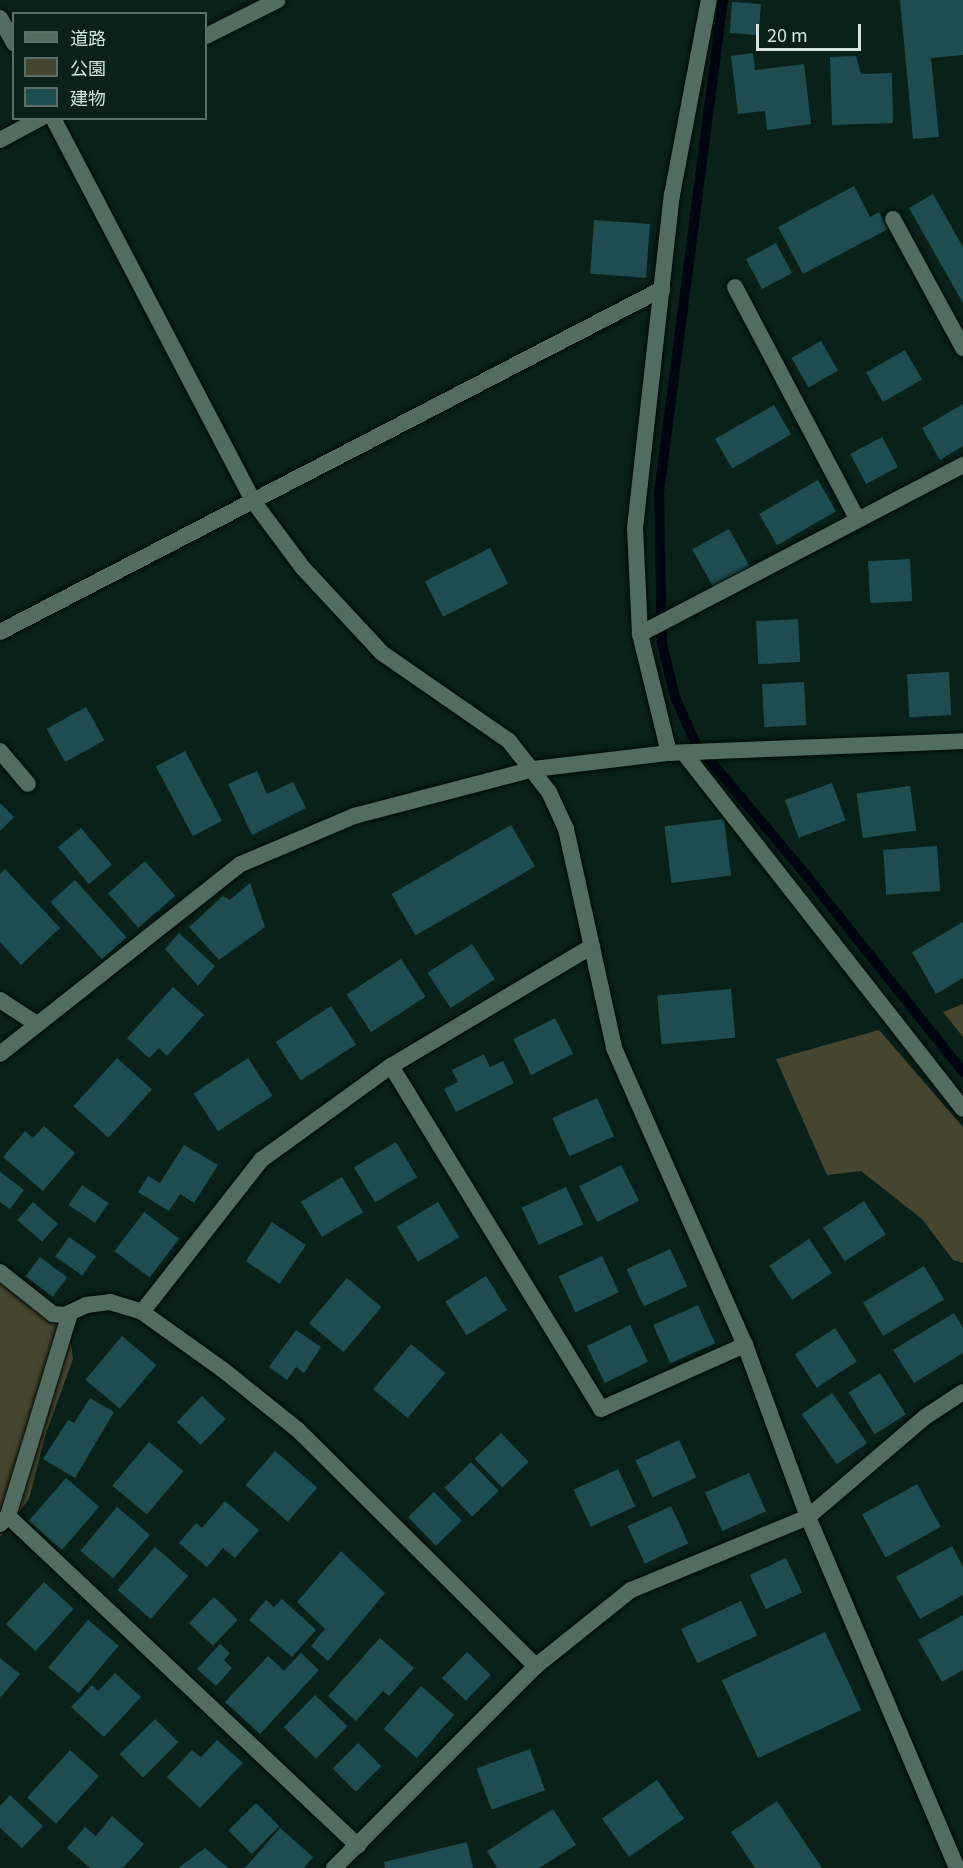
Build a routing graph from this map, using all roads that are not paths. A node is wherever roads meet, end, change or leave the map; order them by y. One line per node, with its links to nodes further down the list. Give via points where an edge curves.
1 (278, 0): 4 (street)
2 (709, 0): 11 (street, via 672,195)
3 (0, 18): 5 (street)
4 (207, 36)
5 (12, 39)
6 (36, 120): 8 (street)
7 (54, 120): 14 (street)
8 (0, 140)
9 (893, 219): 12 (street)
10 (735, 287): 15 (street)
11 (662, 289): 14 (street); 17 (street, via 635,528)
12 (963, 348)
13 (963, 465): 15 (street)
14 (253, 501): 16 (street); 21 (street, via 303,568 381,652 509,741)
15 (858, 520): 17 (street)
16 (0, 632)
17 (640, 634): 20 (street)
18 (963, 741): 20 (street)
19 (0, 752): 22 (street)
20 (677, 753): 21 (street); 28 (street)
21 (534, 769): 23 (street, via 566,829); 25 (street, via 354,816 241,864)
22 (28, 784)
23 (592, 946): 27 (street); 32 (street, via 614,1048)
24 (0, 1000): 25 (street)
25 (37, 1024): 26 (street)
26 (0, 1054)
27 (391, 1066): 31 (street, via 261,1160); 32 (street, via 601,1409)
28 (963, 1109)
29 (0, 1272): 30 (street, via 52,1314)
30 (70, 1312): 31 (street, via 110,1302); 35 (street)
31 (142, 1312): 36 (street, via 298,1430)
32 (746, 1345): 34 (street)
33 (963, 1392): 34 (street, via 925,1417)
34 (808, 1517): 36 (street, via 631,1590); 39 (street)
35 (4, 1520): 37 (street)
36 (536, 1666): 37 (street)
37 (358, 1846): 38 (street)
38 (334, 1868)
39 (957, 1868)

